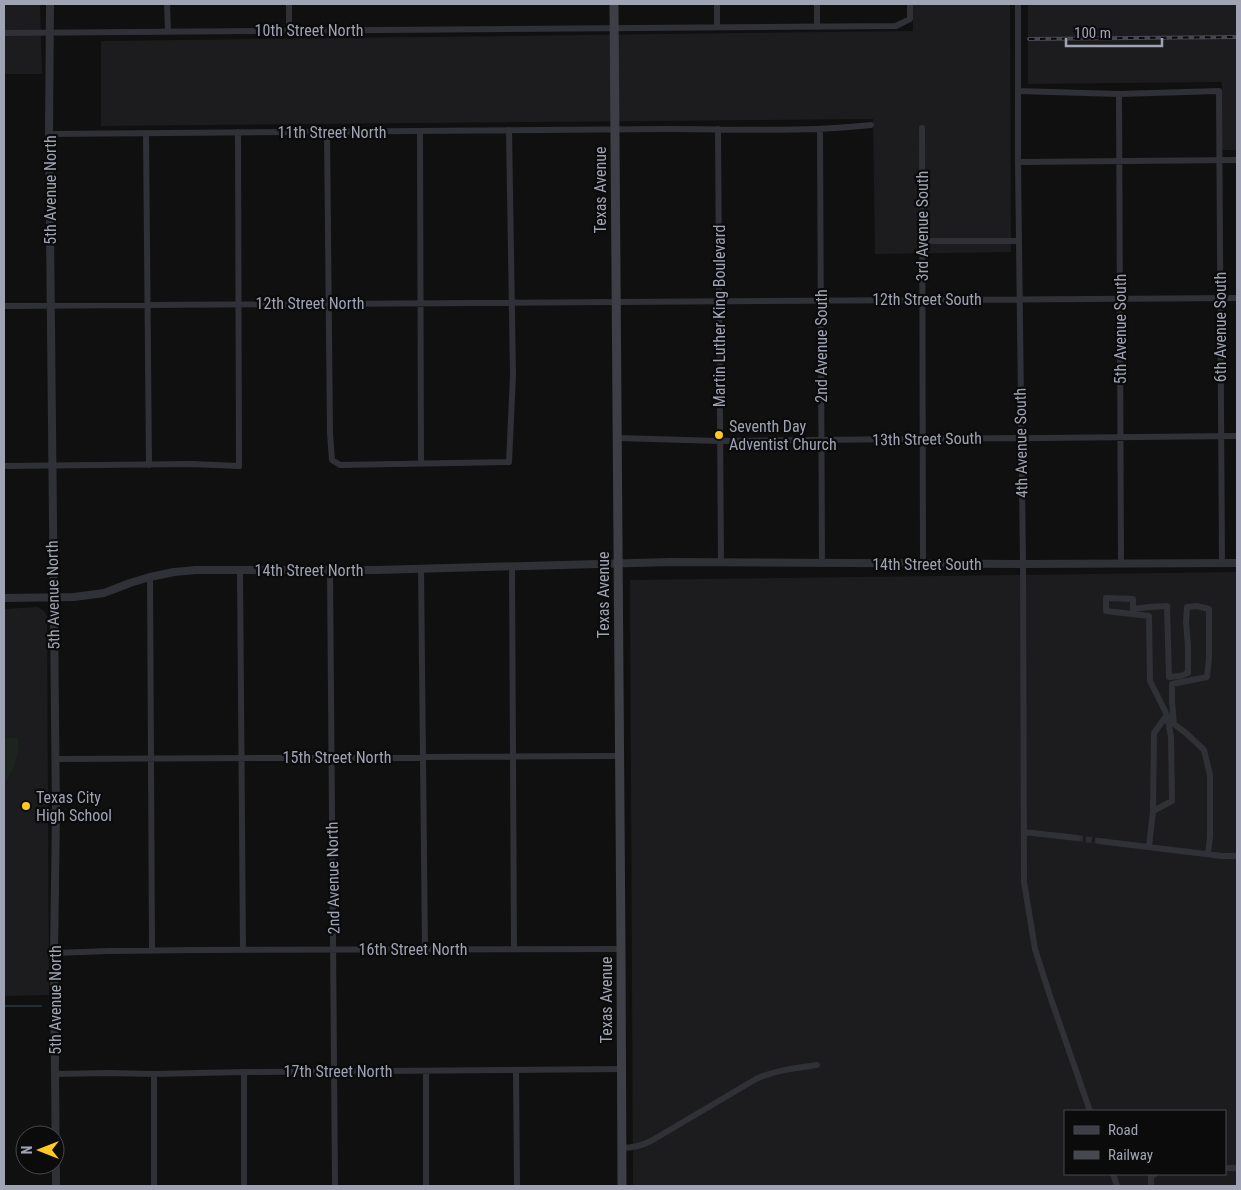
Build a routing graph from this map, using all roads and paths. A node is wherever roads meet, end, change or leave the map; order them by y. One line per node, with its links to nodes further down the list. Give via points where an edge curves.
1 (50, 4): 15 (street, 5th Avenue North)
2 (168, 4): 13 (street)
3 (289, 4): 12 (street)
4 (614, 4): 11 (main road, Texas Avenue)
5 (717, 4): 9 (street)
6 (817, 4): 10 (street)
7 (910, 4): 10 (street, 10th Street North, via 910,19 896,26)
8 (1018, 4): 16 (street, 4th Avenue South)
9 (717, 27): 10 (street, 10th Street North); 11 (street, 10th Street North)
10 (817, 27)
11 (614, 28): 12 (street, 10th Street North); 23 (main road, Texas Avenue)
12 (289, 30): 13 (street, 10th Street North)
13 (168, 31): 15 (street, 10th Street North)
14 (4, 32): 15 (street, 10th Street North)
15 (50, 32): 28 (street, 5th Avenue North)
16 (1018, 91): 17 (street); 32 (street, 4th Avenue South)
17 (1119, 94): 29 (street, 6th Avenue South, via 1219,91); 31 (street, 5th Avenue South)
18 (871, 125): 21 (street, 11th Street North)
19 (922, 128): 33 (street, 3rd Avenue South)
20 (718, 129): 21 (street, 11th Street North); 23 (street, 11th Street North); 40 (street, Martin Luther King Boulevard)
21 (820, 129): 41 (street, 2nd Avenue South)
22 (509, 130): 23 (street, 11th Street North); 24 (street, 11th Street North); 43 (street)
23 (614, 130): 42 (main road, Texas Avenue)
24 (420, 131): 26 (street, 11th Street North); 45 (street)
25 (238, 132): 26 (street, 11th Street North); 27 (street, 11th Street North); 47 (street)
26 (327, 132): 44 (street)
27 (146, 133): 28 (street, 11th Street North); 46 (street)
28 (49, 134): 48 (street, 5th Avenue North)
29 (1220, 160): 30 (street); 31 (street); 36 (street, 6th Avenue South)
30 (1237, 160)
31 (1119, 161): 32 (street); 35 (street, 5th Avenue South)
32 (1018, 162): 34 (street, 4th Avenue South)
33 (923, 241): 34 (street); 38 (street, 3rd Avenue South)
34 (1019, 241): 39 (street, 4th Avenue South)
35 (1120, 298): 36 (street, 12th Street South); 39 (street, 12th Street South); 52 (street, 5th Avenue South)
36 (1220, 298): 37 (street, 12th Street South); 50 (street, 6th Avenue South)
37 (1237, 298)
38 (922, 299): 39 (street, 12th Street South); 41 (street, 12th Street South); 55 (street, 3rd Avenue South)
39 (1020, 299): 54 (street, 4th Avenue South)
40 (719, 300): 41 (street, 12th Street South); 42 (street, 12th Street South); 57 (street, Martin Luther King Boulevard)
41 (821, 300): 56 (street, 2nd Avenue South)
42 (616, 301): 43 (street, 12th Street North); 53 (main road, Texas Avenue)
43 (512, 302): 45 (street, 12th Street North); 58 (street, via 509,462)
44 (329, 303): 45 (street, 12th Street North); 47 (street, 12th Street North); 58 (street, via 332,460 340,465)
45 (421, 303): 58 (street)
46 (147, 304): 47 (street, 12th Street North); 48 (street, 12th Street North); 59 (street)
47 (238, 304): 59 (street, via 239,466)
48 (51, 305): 49 (street, 12th Street North); 61 (street, 5th Avenue North)
49 (4, 306)
50 (1221, 436): 51 (street, 13th Street South); 52 (street, 13th Street South); 68 (street, 6th Avenue South)
51 (1237, 436)
52 (1120, 437): 54 (street, 13th Street South); 67 (street, 5th Avenue South)
53 (617, 438): 57 (street, 13th Street South); 64 (main road, Texas Avenue)
54 (1021, 438): 55 (street, 13th Street South); 66 (street, 4th Avenue South)
55 (923, 439): 56 (street, 13th Street South); 65 (street, 3rd Avenue South)
56 (822, 440): 57 (street, 13th Street South); 63 (street, 2nd Avenue South)
57 (720, 441): 62 (street, Martin Luther King Boulevard)
58 (421, 464)
59 (149, 465): 61 (street)
60 (4, 466): 61 (street)
61 (52, 466): 75 (street, 5th Avenue North)
62 (721, 563): 63 (street, 14th Street South); 64 (street, 14th Street South)
63 (822, 563): 65 (street, 14th Street South)
64 (618, 564): 70 (street, 14th Street North); 79 (main road, Texas Avenue)
65 (924, 564): 66 (street, 14th Street South)
66 (1023, 564): 67 (street, 14th Street South); 86 (street, 4th Avenue South)
67 (1121, 564): 68 (street, 14th Street South)
68 (1222, 564): 69 (street, 14th Street South)
69 (1237, 564)
70 (512, 567): 71 (street, 14th Street North); 78 (street)
71 (421, 569): 73 (street, 14th Street North); 80 (street)
72 (240, 570): 73 (street, 14th Street North); 74 (street, 14th Street North, via 196,570); 81 (street)
73 (330, 570): 82 (street, 2nd Avenue North)
74 (150, 576): 75 (street, 14th Street North, via 104,594); 84 (street)
75 (53, 597): 76 (street, 14th Street North); 83 (street, 5th Avenue North)
76 (4, 598)
77 (1166, 714): 85 (street, via 1154,733); 85 (street, via 1171,737 1172,801); 90 (street, via 1150,680 1149,616 1106,611 1106,598 1133,599 1133,609 1166,606 1169,676 1188,672 1186,607 1209,609 1207,677 1172,684 1174,724 1204,750 1210,774)
78 (513, 756): 79 (street, 15th Street North); 80 (street, 15th Street North); 94 (street)
79 (619, 756): 95 (main road, Texas Avenue)
80 (422, 757): 82 (street, 15th Street North); 93 (street)
81 (241, 758): 82 (street, 15th Street North); 84 (street, 15th Street North); 97 (street)
82 (332, 758): 92 (street, 2nd Avenue North)
83 (55, 759): 84 (street, 15th Street North); 98 (street, 5th Avenue North)
84 (150, 759): 96 (street)
85 (1154, 811): 89 (street)
86 (1024, 832): 87 (street); 107 (street, 4th Avenue South, via 1024,882 1035,949)
87 (1077, 838)
88 (1099, 841): 89 (street)
89 (1149, 847): 90 (street)
90 (1208, 854): 91 (street)
91 (1237, 856)
92 (334, 949): 93 (street, 16th Street North); 97 (street, 16th Street North); 104 (street, 2nd Avenue North)
93 (425, 949): 94 (street, 16th Street North)
94 (514, 949): 95 (street, 16th Street North)
95 (621, 949): 100 (main road, Texas Avenue)
96 (152, 950): 97 (street, 16th Street North); 98 (street, 16th Street North)
97 (243, 950)
98 (54, 953): 105 (street, 5th Avenue North)
99 (817, 1065): 108 (street, via 778,1071 756,1079 651,1141 641,1146)
100 (622, 1069): 101 (street, 17th Street North); 108 (main road, Texas Avenue)
101 (516, 1070): 102 (street, 17th Street North); 114 (street)
102 (426, 1071): 104 (street, 17th Street North); 113 (street)
103 (244, 1072): 104 (street, 17th Street North); 106 (street, 17th Street North); 111 (street)
104 (335, 1072): 112 (street, 2nd Avenue North)
105 (55, 1074): 106 (street, 17th Street North); 109 (street, 5th Avenue North)
106 (154, 1074): 110 (street)
107 (1090, 1110)
108 (622, 1148): 115 (main road, Texas Avenue)
109 (56, 1186)
110 (154, 1186)
111 (244, 1186)
112 (335, 1186)
113 (426, 1186)
114 (517, 1186)
115 (622, 1186)

